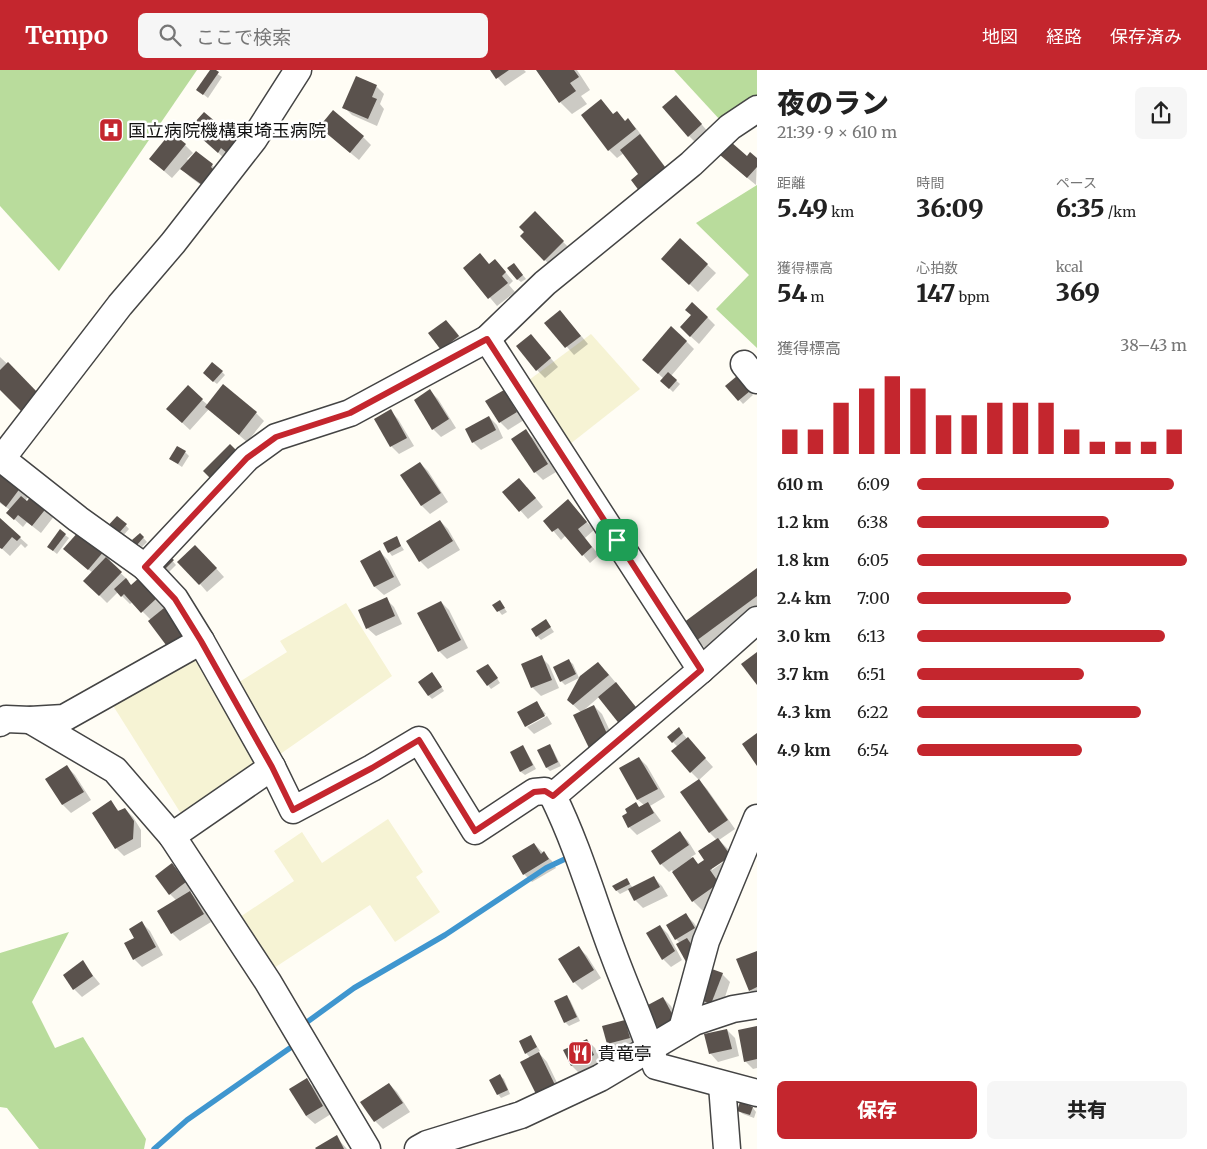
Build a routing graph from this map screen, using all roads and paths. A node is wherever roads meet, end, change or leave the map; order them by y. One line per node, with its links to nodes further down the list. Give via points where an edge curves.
1 (298, 70): 4 (street, via 254,140)
2 (757, 109): 3 (street, via 730,127 691,164 545,283)
3 (487, 339): 5 (street, via 350,413 276,437 247,458); 8 (street)
4 (4, 447): 5 (street, via 78,519)
5 (145, 567): 7 (street, via 175,599)
6 (757, 620): 8 (street)
7 (201, 641): 9 (street, via 64,718); 11 (street)
8 (701, 670): 12 (street)
9 (30, 720): 10 (street, via 6,719); 14 (street, via 115,770)
10 (0, 723)
11 (272, 767): 12 (street, via 293,810 419,740 475,831 534,792 545,791); 14 (street)
12 (553, 796): 17 (street, via 582,864)
13 (757, 818): 16 (street, via 706,941)
14 (172, 836): 21 (street, via 268,982)
15 (757, 1005): 16 (street, via 702,1019)
16 (682, 1029): 17 (street)
17 (650, 1048): 18 (street, via 656,1066); 20 (street, via 600,1078 521,1115)
18 (722, 1085): 19 (street); 22 (street)
19 (757, 1094)
20 (425, 1147)
21 (368, 1149)
22 (727, 1149)

